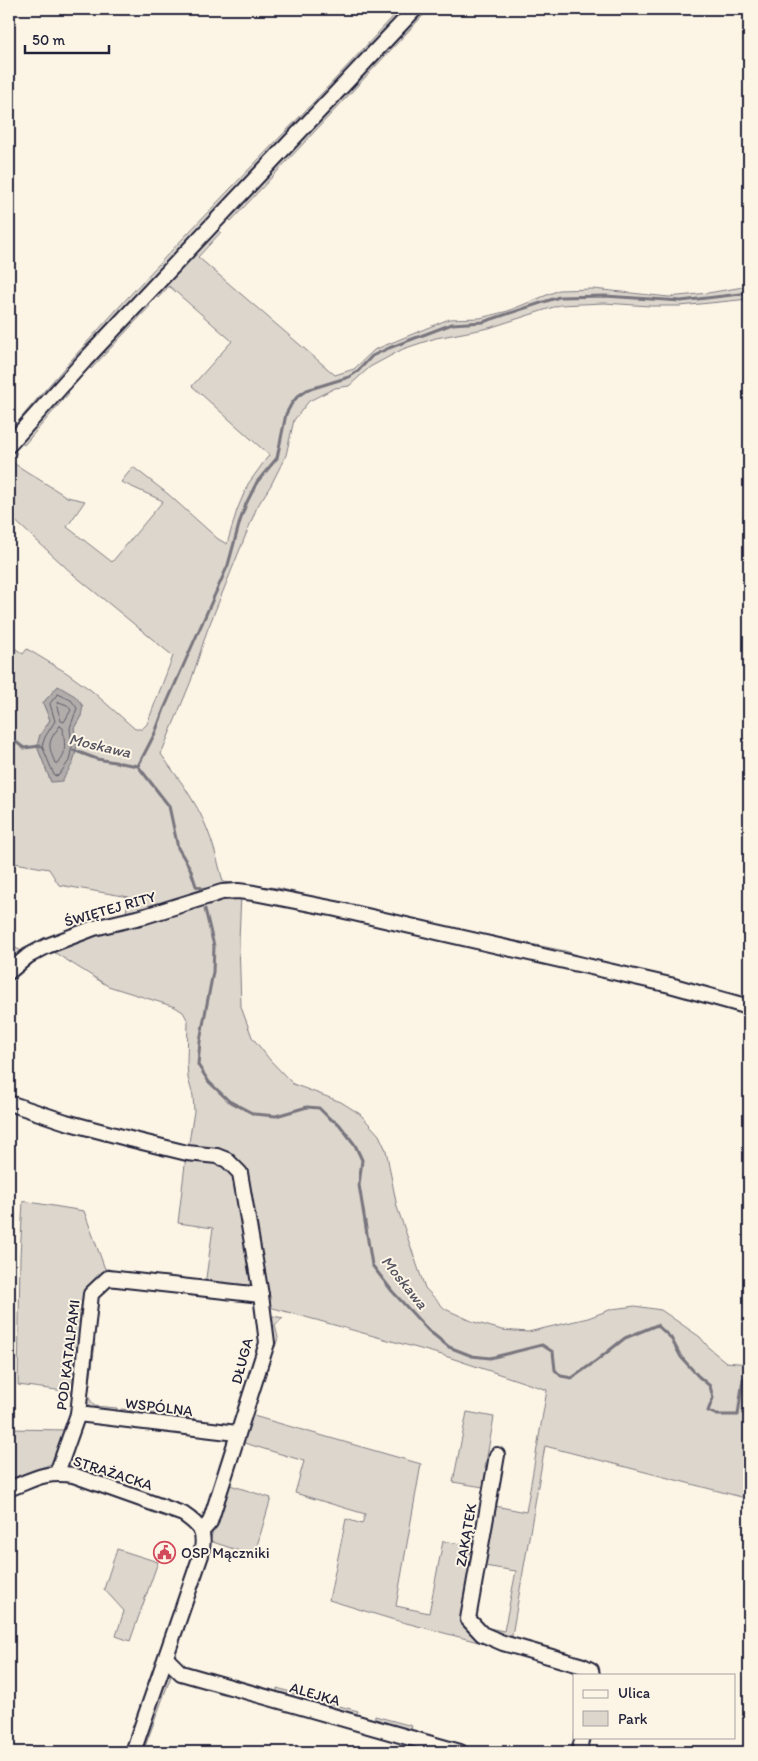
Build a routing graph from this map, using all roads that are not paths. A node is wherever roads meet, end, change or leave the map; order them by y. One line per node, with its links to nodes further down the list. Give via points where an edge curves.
1 (414, 9): 2 (street)
2 (9, 445)
3 (9, 972): 4 (street, ŚWIĘTEJ RITY, via 47,946 94,928 222,892 254,893 670,984)
4 (749, 1007)
5 (9, 1103): 6 (street, DŁUGA, via 130,1139 227,1160 240,1173)
6 (261, 1295): 7 (street, POD KATALPAMI, via 108,1278 91,1294); 8 (street, DŁUGA, via 267,1343)
7 (78, 1414): 8 (street, WSPÓLNA); 10 (street, POD KATALPAMI)
8 (237, 1433): 12 (street, DŁUGA, via 210,1522)
9 (497, 1455): 14 (street, ZAKĄTEK, via 468,1619 482,1634 583,1666)
10 (58, 1473): 11 (street, STRAŻACKA); 12 (street, STRAŻACKA, via 73,1475 183,1514)
11 (9, 1489)
12 (202, 1531): 13 (street, DŁUGA, via 201,1556)
13 (167, 1659): 16 (street, DŁUGA); 17 (street, ALEJKA, via 181,1674)
14 (592, 1674)
15 (583, 1738): 18 (street)
16 (133, 1752)
17 (460, 1752)
18 (579, 1752)

